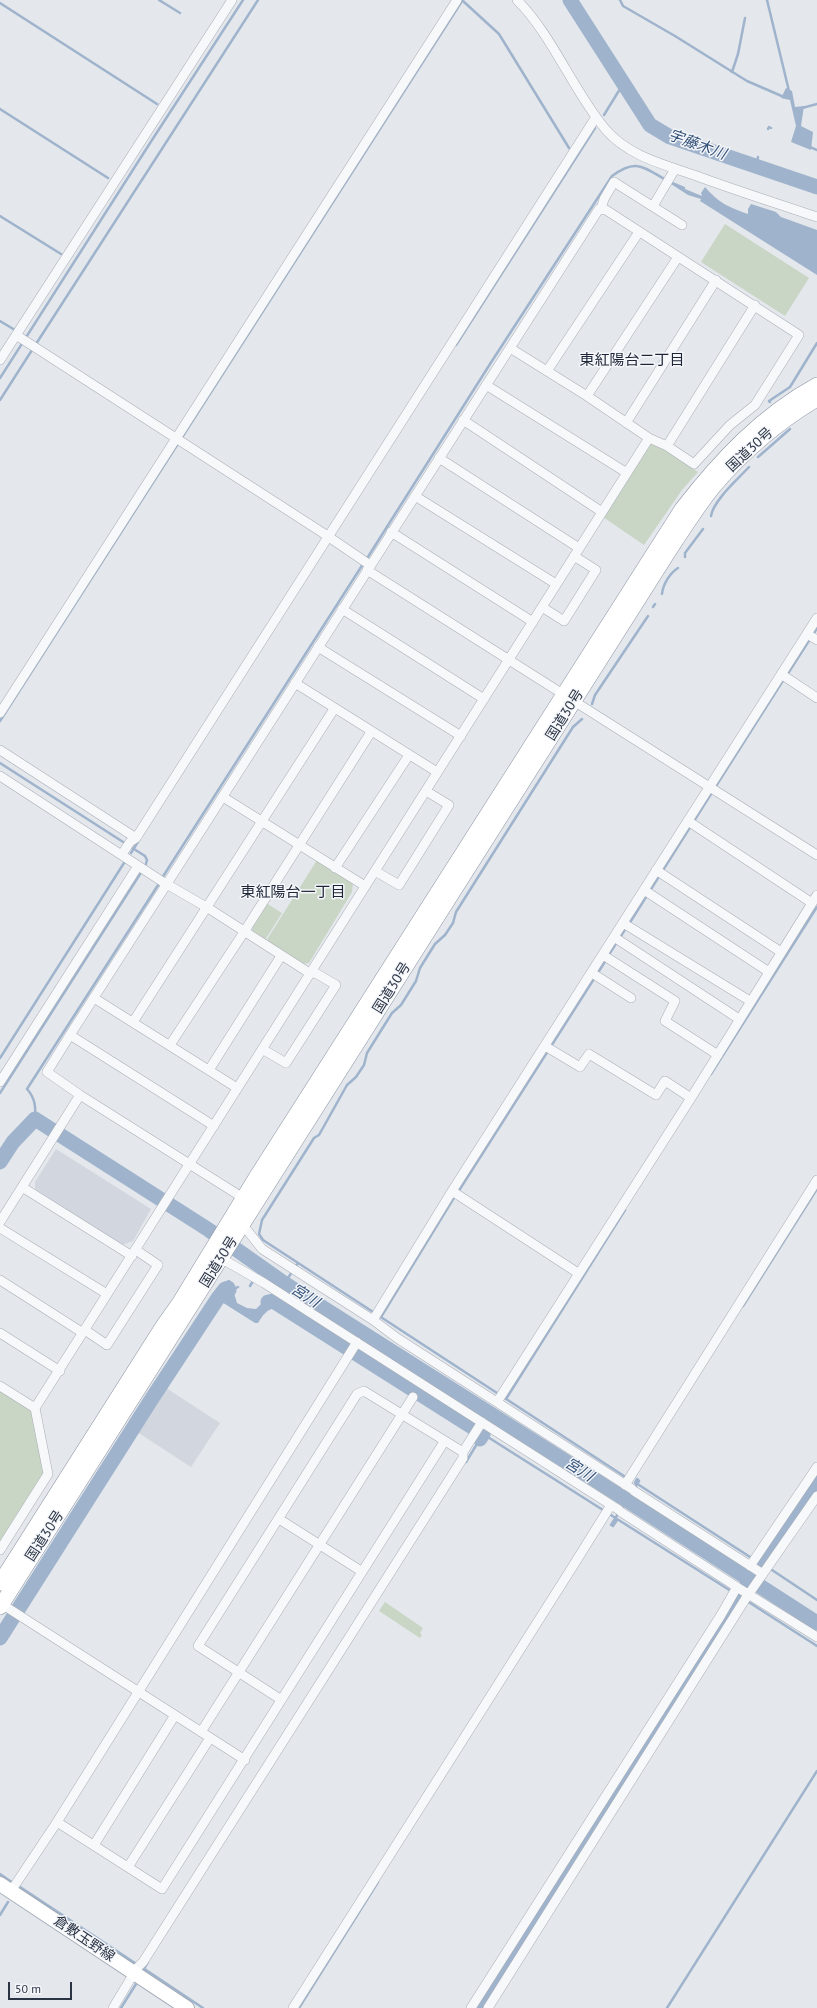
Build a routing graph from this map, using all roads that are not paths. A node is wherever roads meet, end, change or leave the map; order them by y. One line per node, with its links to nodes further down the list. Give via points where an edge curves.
1 (232, 0): 14 (street)
2 (457, 0): 25 (street)
3 (517, 0): 4 (street, via 532,18)
4 (596, 117): 5 (street, via 616,140 631,151); 32 (street)
5 (675, 169): 6 (street); 8 (street)
6 (653, 206): 7 (street, via 614,182); 9 (street)
7 (601, 209): 10 (street); 15 (street, via 595,213)
8 (817, 217)
9 (682, 225)
10 (639, 232): 11 (street); 17 (street)
11 (678, 257): 12 (street); 20 (street)
12 (716, 280): 13 (street); 23 (street)
13 (755, 305): 26 (street); 26 (street, via 800,335 755,405 730,426 694,464)
14 (21, 339): 16 (street); 25 (street)
15 (510, 348): 17 (street); 18 (street)
16 (0, 360)
17 (548, 371): 20 (street)
18 (486, 385): 22 (street); 28 (street)
19 (817, 385): 45 (highway, 国道30号, via 763,422 705,479 660,542)
20 (587, 396): 23 (street)
21 (817, 399): 45 (highway, 国道30号, via 775,426 735,462 713,487)
22 (463, 420): 27 (street); 30 (street)
23 (626, 423): 24 (street)
24 (649, 438): 26 (street); 28 (street)
25 (179, 440): 32 (street); 49 (street)
26 (667, 446)
27 (439, 458): 29 (street); 33 (street)
28 (627, 473): 30 (street)
29 (415, 496): 31 (street); 35 (street)
30 (602, 512): 33 (street)
31 (391, 532): 34 (street); 39 (street)
32 (330, 538): 34 (street); 62 (street)
33 (576, 552): 35 (street); 36 (street, via 596,570 564,621)
34 (366, 564): 37 (street); 42 (street)
35 (556, 584): 36 (street)
36 (542, 607): 39 (street)
37 (342, 609): 41 (street); 47 (street)
38 (817, 618): 40 (street)
39 (533, 622): 42 (street)
40 (812, 637): 43 (street)
41 (318, 647): 44 (street); 51 (street)
42 (510, 660): 45 (street); 47 (street)
43 (784, 676): 46 (street); 56 (street)
44 (295, 684): 48 (street); 58 (street)
45 (569, 697): 56 (street); 102 (highway, 国道30号)
46 (817, 698)
47 (484, 699): 51 (street)
48 (334, 709): 50 (street); 59 (street)
49 (0, 713)
50 (371, 732): 53 (street); 61 (street)
51 (461, 736): 54 (street)
52 (0, 750): 62 (street)
53 (409, 755): 54 (street); 65 (street)
54 (437, 772): 57 (street)
55 (0, 776): 62 (street)
56 (710, 787): 60 (street); 63 (street)
57 (426, 791): 66 (street); 66 (street, via 449,805 399,885)
58 (223, 797): 59 (street); 68 (street)
59 (263, 822): 61 (street); 72 (street)
60 (691, 823): 67 (street); 71 (street)
61 (299, 845): 65 (street); 74 (street)
62 (128, 846): 64 (street)
63 (817, 855)
64 (141, 868): 68 (street); 93 (street)
65 (335, 868): 69 (street)
66 (375, 871): 69 (street)
67 (659, 872): 70 (street); 76 (street)
68 (163, 882): 72 (street); 82 (street)
69 (365, 886): 79 (street)
70 (647, 892): 73 (street); 80 (street)
71 (815, 899): 76 (street)
72 (208, 908): 74 (street); 86 (street)
73 (626, 924): 75 (street); 84 (street)
74 (244, 932): 77 (street); 88 (street)
75 (617, 939): 78 (street); 85 (street)
76 (781, 952): 80 (street)
77 (280, 956): 79 (street); 92 (street)
78 (605, 956): 81 (street); 91 (street, via 675,1001 665,1021)
79 (312, 972): 90 (street); 90 (street, via 336,986 286,1063)
80 (769, 972): 84 (street)
81 (595, 974): 83 (street); 89 (street)
82 (94, 998): 86 (street); 87 (street)
83 (631, 998)
84 (750, 1001): 85 (street)
85 (739, 1019): 91 (street)
86 (133, 1022): 88 (street)
87 (70, 1035): 95 (street, via 47,1072); 97 (street)
88 (170, 1045): 92 (street)
89 (548, 1048): 96 (street, via 580,1067 589,1054 656,1095 665,1081); 101 (street)
90 (262, 1049): 94 (street)
91 (718, 1055): 96 (street)
92 (209, 1070): 94 (street)
93 (0, 1082)
94 (238, 1088): 97 (street)
95 (80, 1095): 98 (street); 100 (street)
96 (691, 1098): 108 (street)
97 (214, 1126): 98 (street)
98 (189, 1164): 102 (street); 106 (street)
99 (817, 1180): 125 (street)
100 (22, 1187): 103 (street); 106 (street)
101 (455, 1193): 108 (street); 111 (street)
102 (249, 1201): 104 (highway, 国道30号)
103 (0, 1222)
104 (234, 1226): 107 (highway, 国道30号); 111 (street, via 247,1230 262,1249 293,1269)
105 (0, 1228): 110 (street)
106 (134, 1253): 110 (street); 112 (street, via 158,1265 154,1272 107,1346)
107 (217, 1253): 114 (street, via 264,1283); 133 (highway, 国道30号, via 163,1326); 135 (highway, 国道30号)
108 (578, 1273): 118 (street)
109 (0, 1280): 112 (street)
110 (107, 1294): 112 (street)
111 (376, 1316): 118 (street, via 397,1338)
112 (84, 1332): 115 (street)
113 (0, 1333): 115 (street)
114 (353, 1348): 121 (street); 138 (street)
115 (60, 1371): 119 (street)
116 (0, 1386): 119 (street)
117 (413, 1397): 120 (street)
118 (500, 1398): 125 (street)
119 (35, 1408): 130 (street, via 48,1474)
120 (402, 1415): 122 (street); 128 (street, via 364,1391 357,1394); 129 (street)
121 (478, 1428): 123 (street); 127 (street)
122 (444, 1442): 123 (street); 132 (street)
123 (463, 1452): 148 (street, via 459,1465)
124 (817, 1467): 131 (street)
125 (630, 1485): 131 (street)
126 (817, 1496): 131 (street)
127 (608, 1510): 134 (street, via 620,1511); 151 (street)
128 (279, 1519): 129 (street); 137 (street, via 198,1646)
129 (320, 1545): 132 (street); 137 (street)
130 (0, 1550)
131 (756, 1568): 134 (street)
132 (361, 1571): 139 (street)
133 (0, 1583)
134 (742, 1593): 136 (street); 152 (street); 153 (street)
135 (6, 1608): 138 (street)
136 (817, 1637)
137 (239, 1672): 139 (street); 141 (street)
138 (137, 1691): 140 (street); 144 (street)
139 (280, 1699): 143 (street)
140 (175, 1715): 141 (street); 145 (street)
141 (201, 1732): 142 (street)
142 (210, 1738): 143 (street); 146 (street)
143 (244, 1760): 146 (street, via 162,1889)
144 (58, 1822): 145 (street); 147 (street)
145 (94, 1845): 146 (street)
146 (128, 1867)
147 (11, 1886): 148 (main road, 倉敷玉野線)
148 (138, 1968): 149 (street); 150 (main road, 倉敷玉野線)
149 (114, 2008)
150 (187, 2008)
151 (293, 2008)
152 (471, 2008)
153 (488, 2008)

